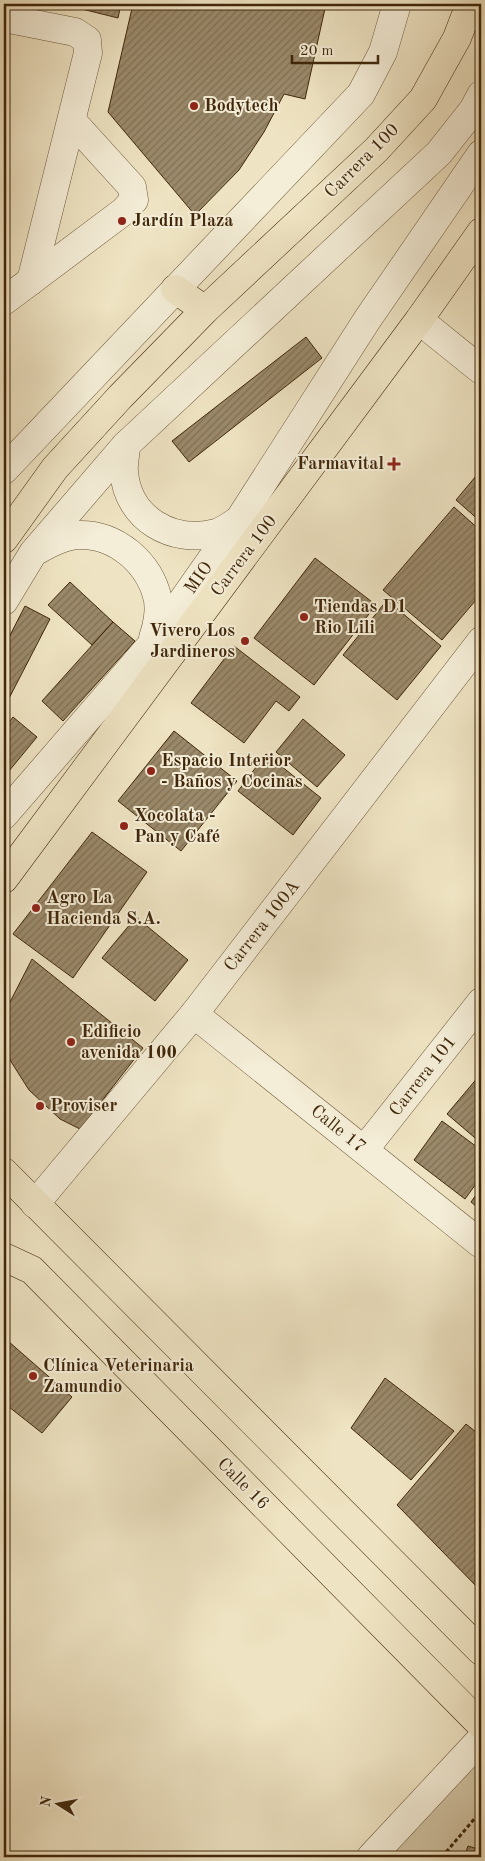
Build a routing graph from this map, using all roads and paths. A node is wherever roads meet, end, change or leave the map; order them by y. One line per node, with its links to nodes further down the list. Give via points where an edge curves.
1 (397, 4): 9 (street, via 383,52 361,94)
2 (470, 4): 11 (main road, Carrera 100, via 457,38 423,99 376,150)
3 (4, 18): 5 (street, via 75,32 87,40 88,53)
4 (481, 95): 14 (street, via 439,153)
5 (72, 121): 8 (street); 8 (street, via 132,187 134,200)
6 (481, 154): 17 (street, MIO, via 367,320)
7 (481, 232): 12 (main road, Carrera 100)
8 (31, 281): 10 (street)
9 (175, 289): 11 (main road); 15 (street)
10 (4, 301)
11 (205, 310): 18 (main road, Carrera 100, via 55,468)
12 (419, 320): 13 (street); 24 (main road, Carrera 100)
13 (481, 370)
14 (126, 445): 17 (street, via 124,472 131,498 147,519 168,533 193,537 218,533); 19 (street)
15 (13, 447): 16 (street)
16 (4, 470)
17 (239, 520): 22 (street, MIO)
18 (4, 539)
19 (33, 553): 20 (street); 22 (street, via 54,540 77,535 102,538 124,547 140,562 152,581 158,601 158,623)
20 (4, 601)
21 (481, 641): 26 (street, Carrera 100A)
22 (152, 644): 23 (street, MIO)
23 (4, 815)
24 (4, 879)
25 (481, 1002): 27 (street, Carrera 101)
26 (194, 1014): 27 (street, Calle 17); 29 (street, Carrera 100A)
27 (364, 1150): 31 (street, Calle 17)
28 (4, 1172): 29 (main road)
29 (35, 1204): 34 (main road)
30 (4, 1244): 33 (street, Calle 16)
31 (481, 1244)
32 (4, 1257): 33 (main road)
33 (32, 1270): 35 (main road, Calle 16)
34 (481, 1651)
35 (481, 1725)
36 (481, 1739): 38 (street)
37 (481, 1812): 39 (path)
38 (371, 1857)
39 (442, 1857)

